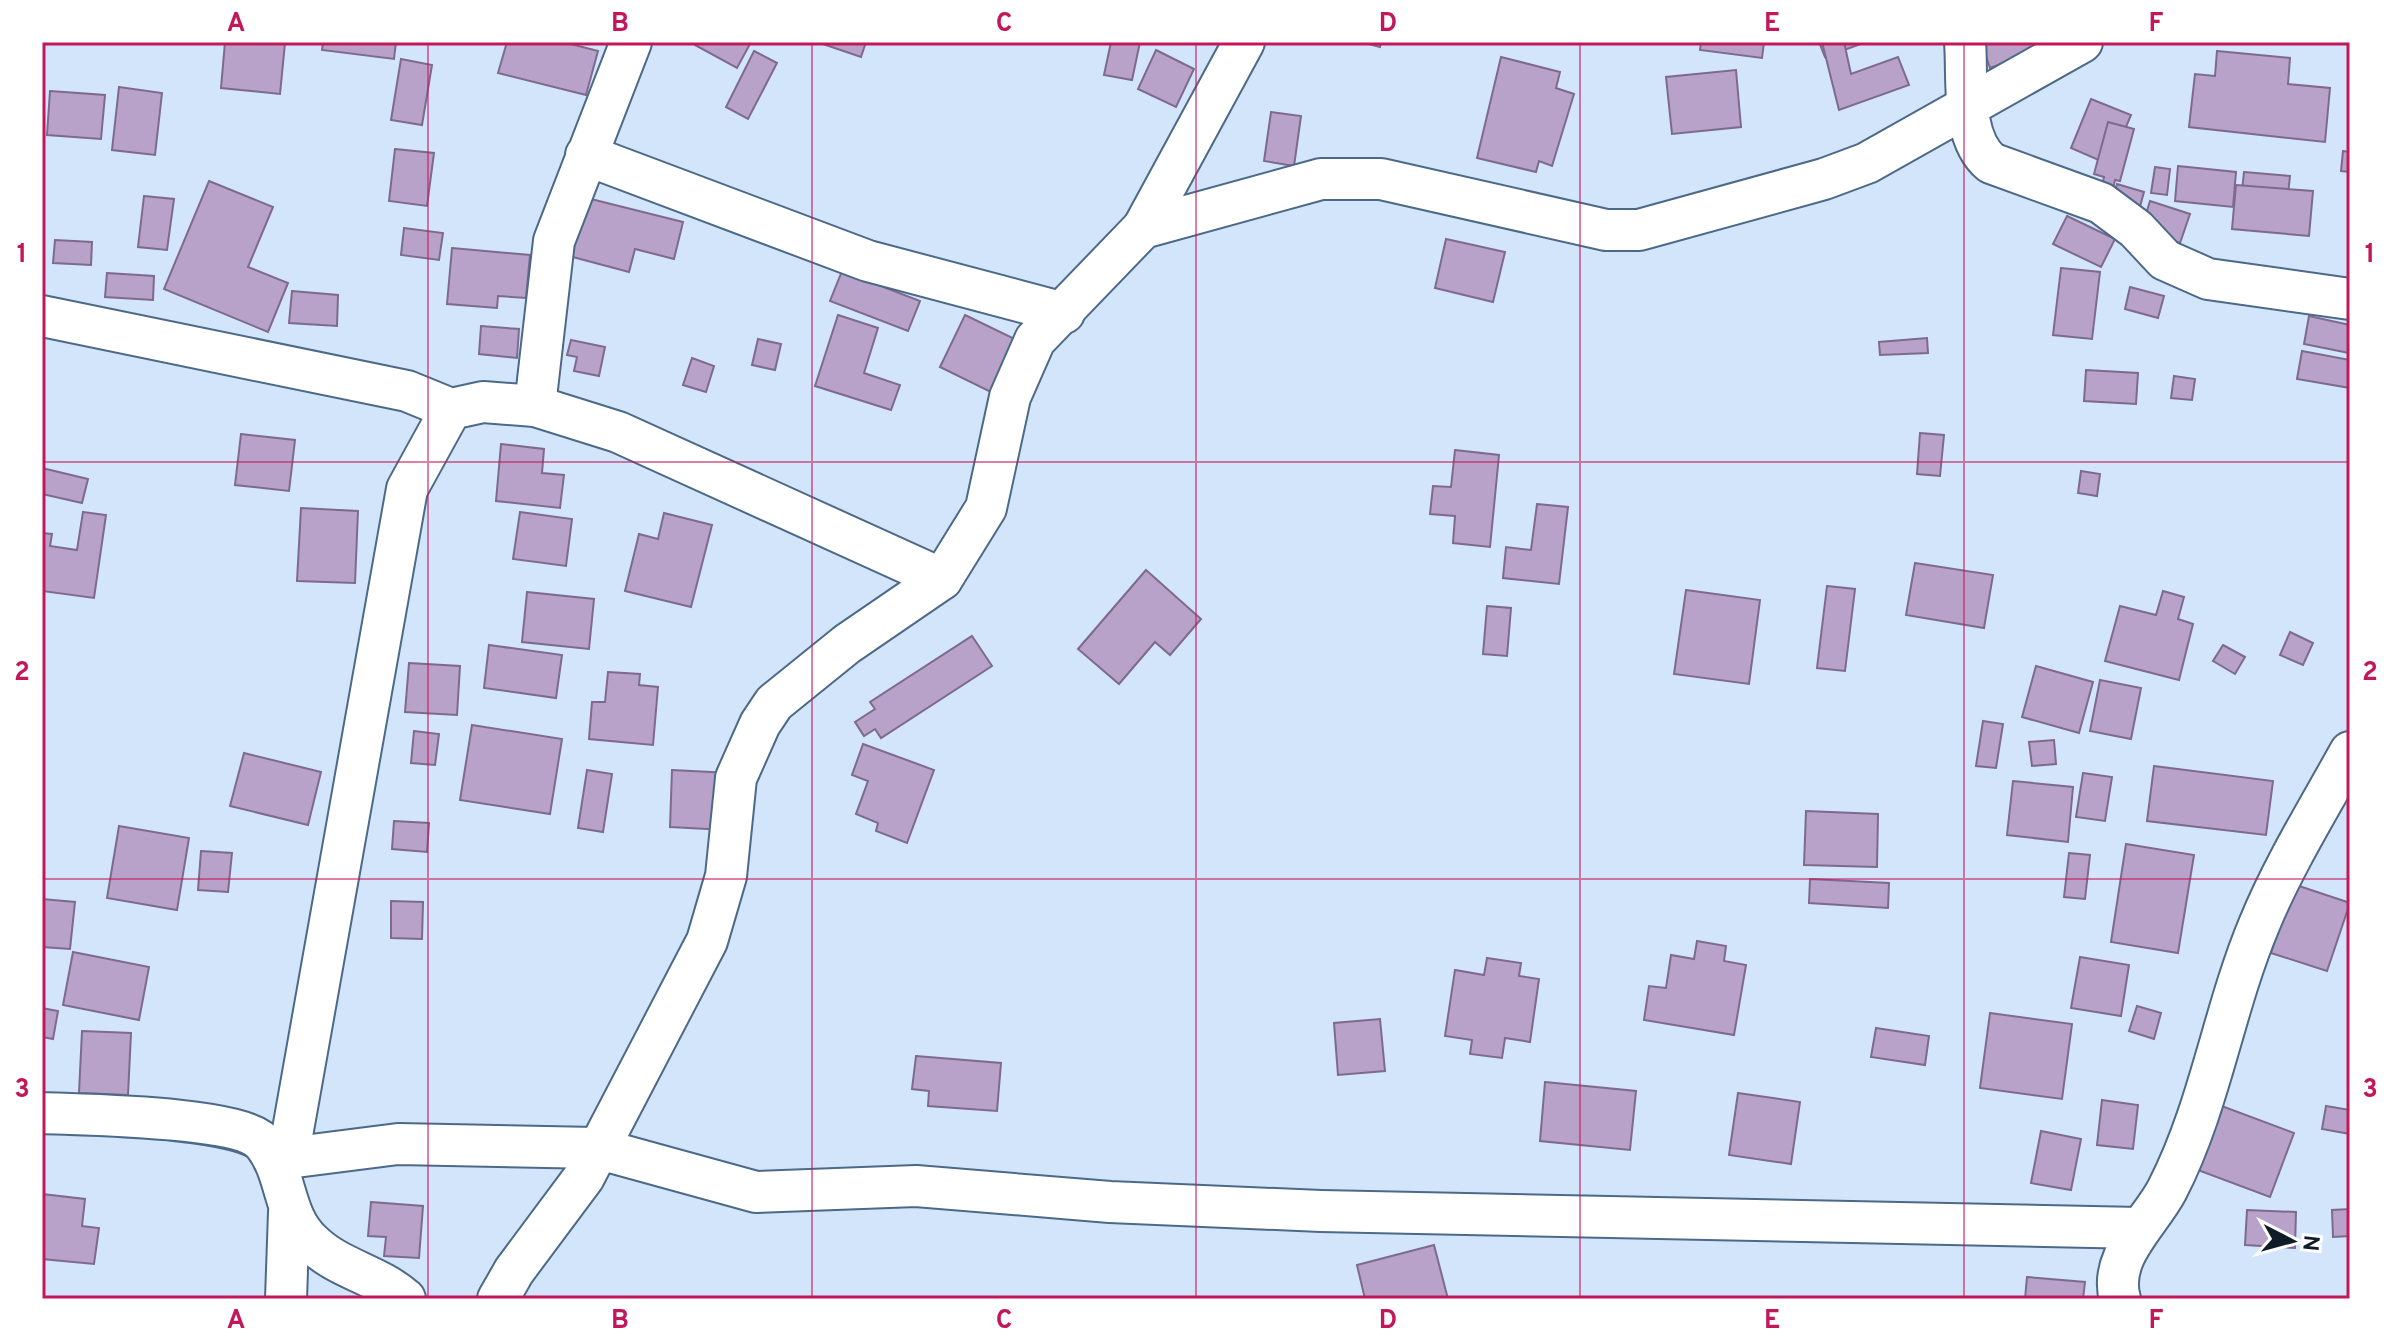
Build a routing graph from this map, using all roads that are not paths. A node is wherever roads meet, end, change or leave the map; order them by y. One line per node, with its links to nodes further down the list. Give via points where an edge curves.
1 (631, 42): 6 (street)
2 (1244, 42): 7 (street)
3 (1965, 42): 5 (street)
4 (2082, 42): 5 (street)
5 (1968, 105): 7 (street, via 1867,163 1639,230 1606,230 1381,179 1321,179); 8 (street, via 1977,144 1991,163 2101,203 2165,260 2208,279)
6 (586, 155): 9 (street, via 868,261); 11 (street, via 549,266)
7 (1143, 228): 9 (street)
8 (2350, 299)
9 (1064, 313): 13 (street, via 1035,340 1010,397 986,508)
10 (42, 316): 12 (street, via 407,391)
11 (535, 406): 12 (street, via 483,402); 13 (street, via 618,432)
12 (451, 409): 17 (street, via 407,489)
13 (942, 579): 16 (street, via 847,644 774,703 760,724 736,778 726,876 707,941)
14 (2350, 752): 19 (street, via 2259,925 2191,1131 2166,1192)
15 (42, 1113): 17 (street, via 221,1126 263,1141)
16 (596, 1148): 17 (street, via 398,1144); 19 (street, via 756,1192 916,1186 1110,1202 1321,1211); 22 (street, via 584,1177)
17 (283, 1163): 18 (street)
18 (289, 1212): 20 (street); 21 (street, via 297,1228 332,1259 385,1283)
19 (2140, 1228): 23 (street, via 2123,1258)
20 (286, 1299)
21 (405, 1299)
22 (498, 1299)
23 (2120, 1299)

